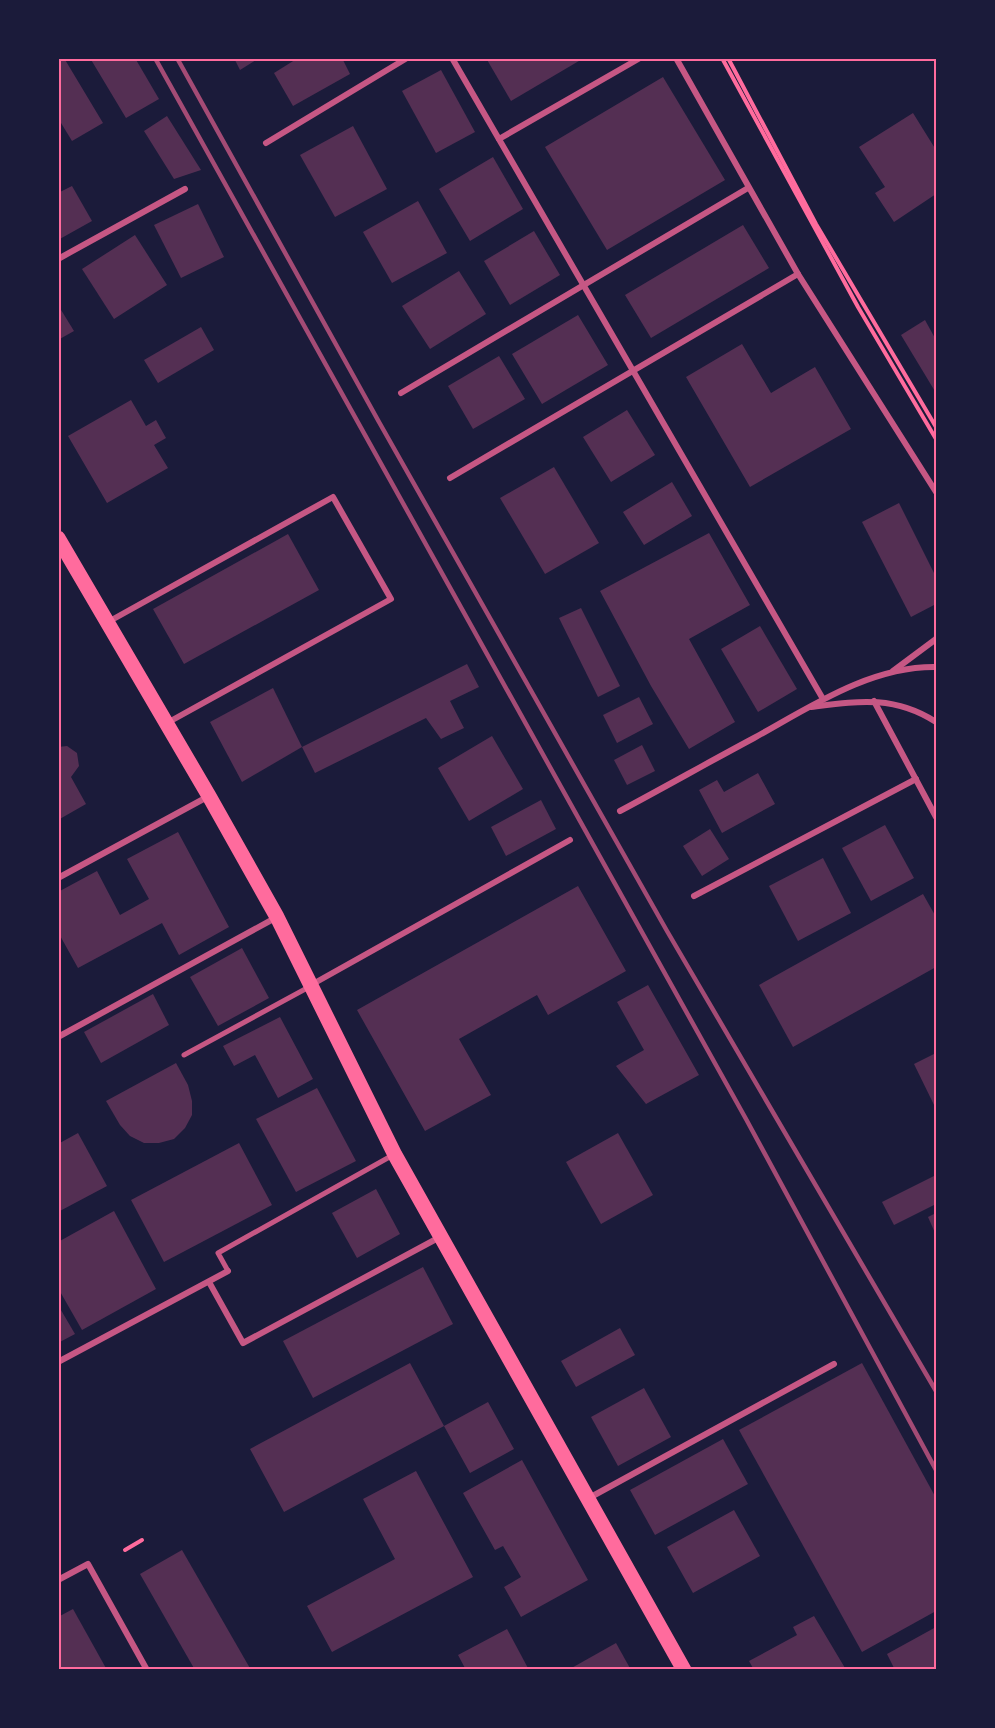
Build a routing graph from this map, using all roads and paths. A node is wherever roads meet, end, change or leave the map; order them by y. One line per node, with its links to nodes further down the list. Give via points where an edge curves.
1 (407, 58): 8 (street)
2 (452, 58): 7 (street)
3 (640, 58): 7 (street)
4 (676, 58): 9 (street)
5 (722, 58): 17 (path, via 858,307)
6 (728, 58): 16 (path, via 816,224)
7 (499, 139): 13 (street)
8 (266, 143)
9 (748, 188): 12 (street); 13 (street)
10 (185, 189): 11 (street)
11 (58, 259)
12 (798, 274): 14 (street); 19 (street)
13 (584, 285): 14 (street); 15 (street)
14 (633, 371): 18 (street); 25 (street)
15 (401, 393)
16 (936, 427)
17 (936, 439)
18 (450, 478)
19 (936, 492)
20 (58, 538): 21 (main road)
21 (107, 622): 29 (main road); 29 (street, via 333,497 391,599)
22 (936, 639): 24 (street)
23 (936, 667): 24 (street)
24 (891, 672): 25 (street)
25 (823, 699): 27 (street)
26 (874, 701): 27 (street); 28 (street, via 915,710); 30 (street)
27 (807, 708): 32 (street)
28 (936, 722)
29 (167, 723): 31 (main road)
30 (916, 778): 33 (street); 36 (street)
31 (209, 796): 35 (street); 37 (main road)
32 (620, 811)
33 (936, 817)
34 (570, 840): 38 (street)
35 (58, 878)
36 (694, 896)
37 (277, 917): 38 (main road); 39 (street)
38 (311, 986): 40 (street); 41 (main road)
39 (58, 1037)
40 (184, 1055)
41 (395, 1155): 42 (main road); 43 (street, via 218,1252)
42 (440, 1237): 44 (street, via 243,1343); 47 (main road)
43 (228, 1271): 44 (street)
44 (209, 1282): 45 (street)
45 (58, 1362)
46 (834, 1364): 47 (street)
47 (588, 1498): 52 (main road)
48 (142, 1540): 49 (path)
49 (126, 1550)
50 (58, 1580): 51 (street, via 88,1564)
51 (147, 1670)
52 (684, 1670)

